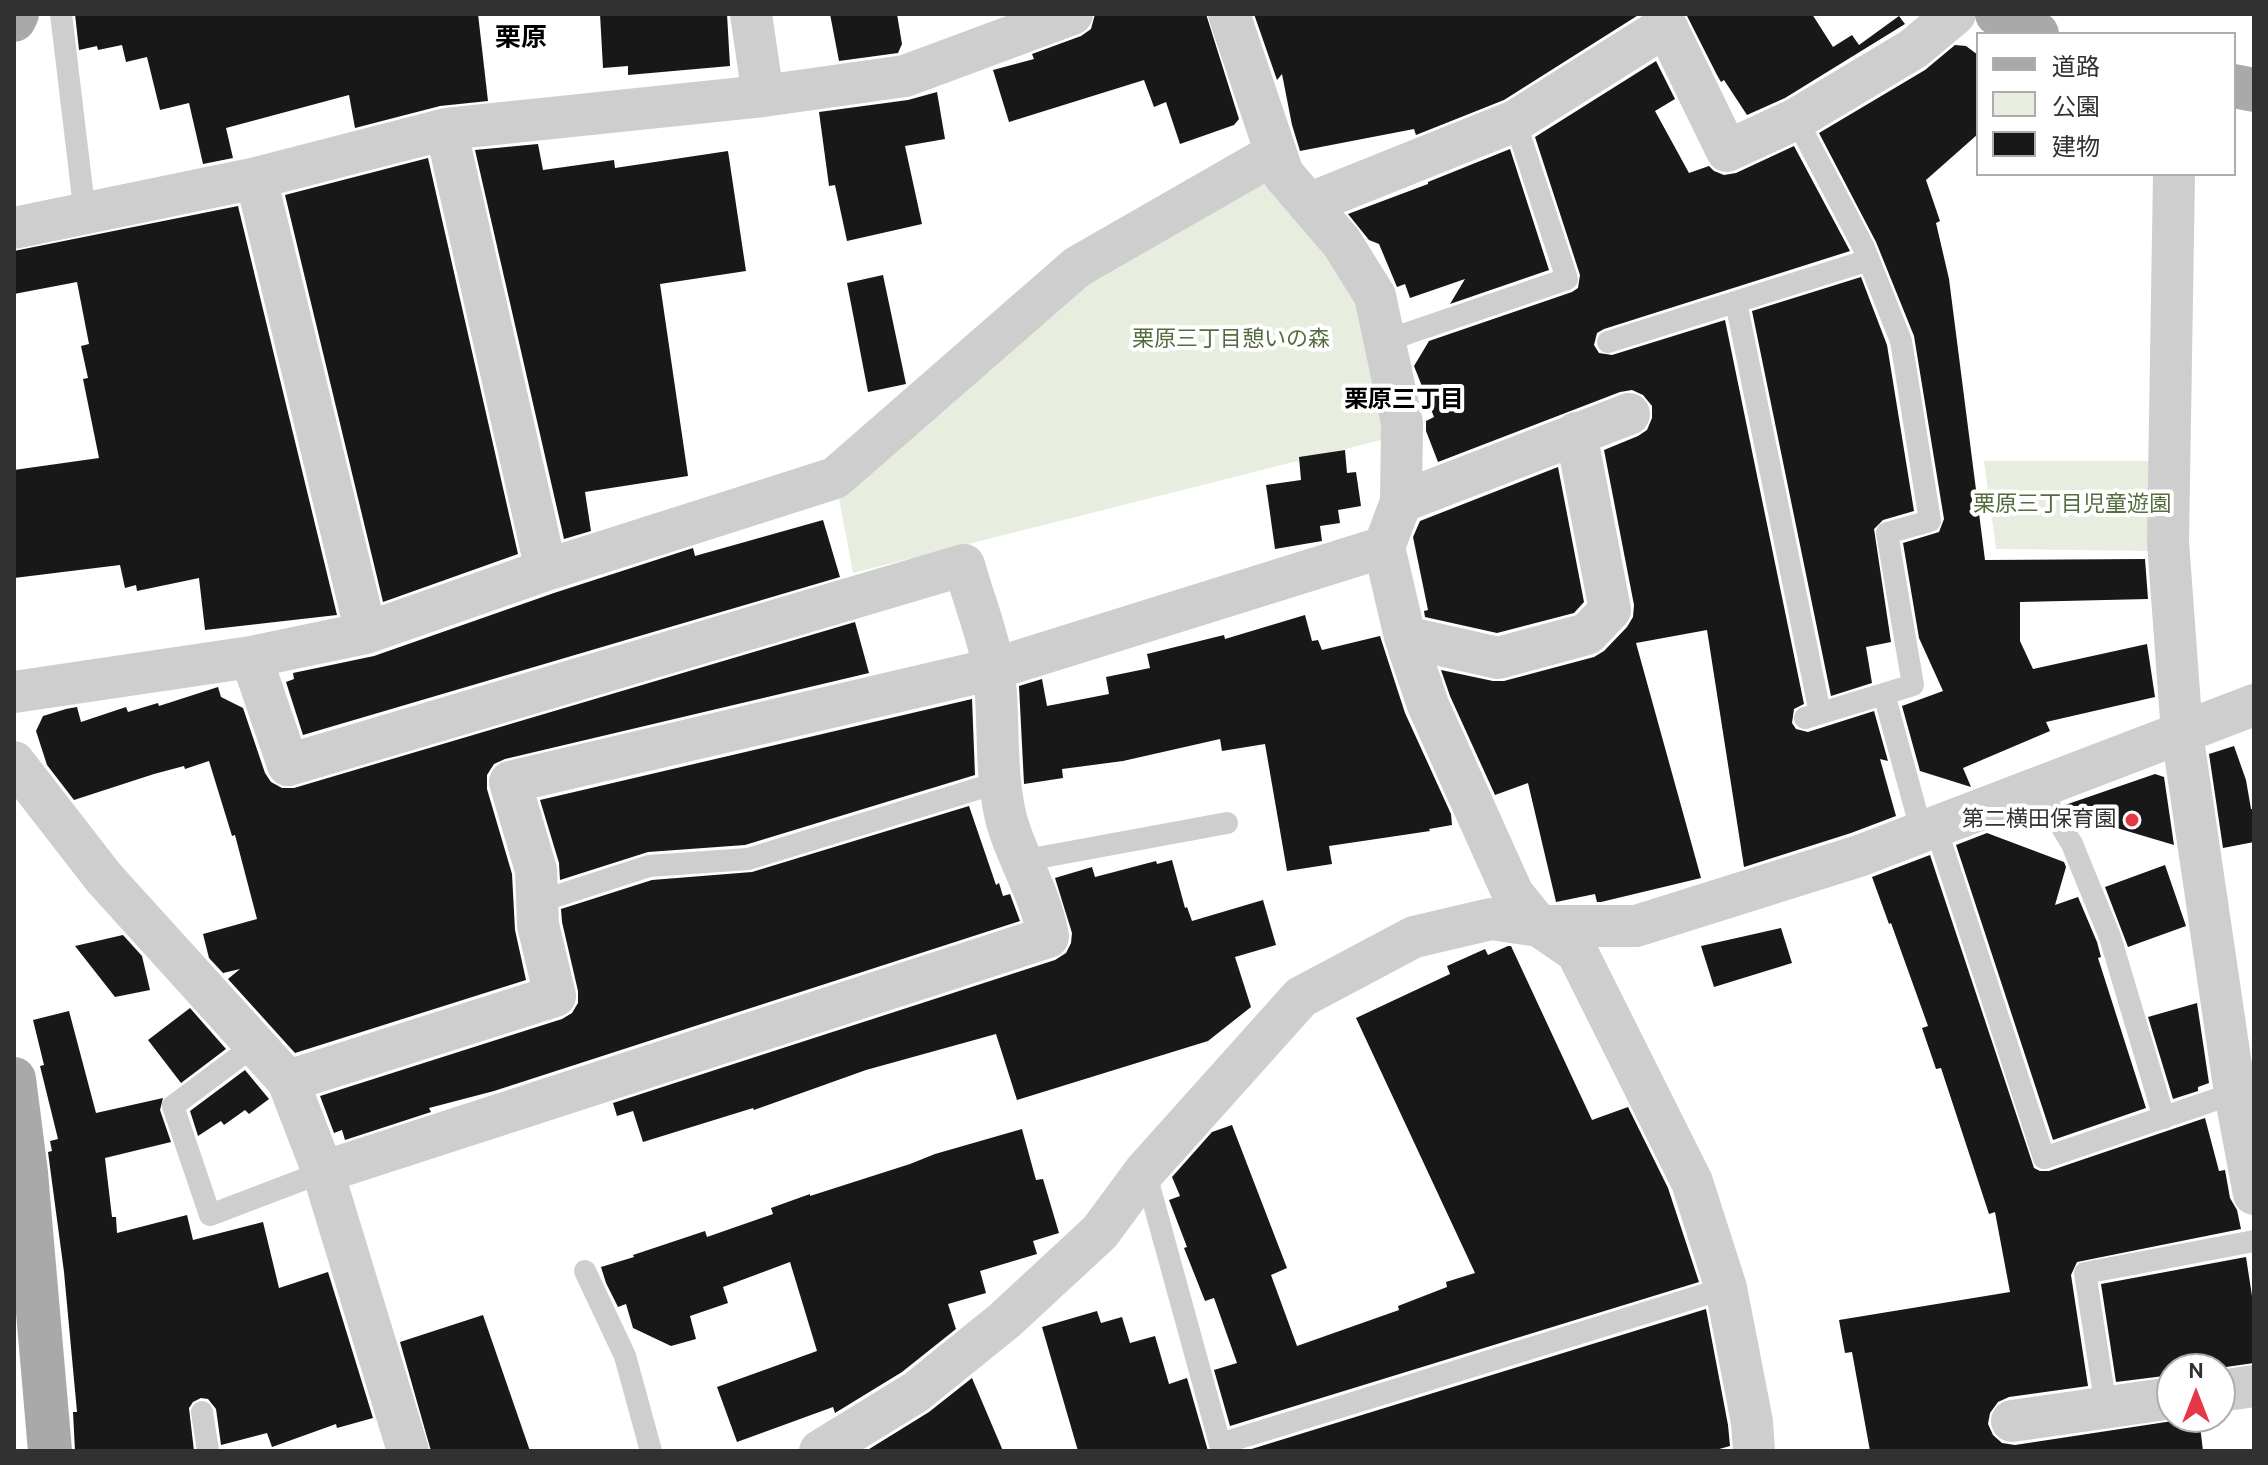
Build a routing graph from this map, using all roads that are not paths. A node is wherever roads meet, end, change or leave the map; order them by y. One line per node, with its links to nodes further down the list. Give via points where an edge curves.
1 (17, 14): 8 (main road)
2 (61, 14): 18 (lane)
3 (751, 14): 10 (street)
4 (1072, 14): 10 (street, via 905,76)
5 (1229, 14): 14 (street)
6 (1955, 14): 11 (street, via 1913,49)
7 (1997, 14): 9 (main road)
8 (14, 20)
9 (2033, 32)
10 (763, 96): 13 (street)
11 (1796, 119): 12 (street, via 1727,151 1666,26); 20 (lane)
12 (1515, 121): 17 (street); 22 (lane, via 1567,279)
13 (446, 129): 16 (street); 28 (street)
14 (1274, 154): 17 (street); 28 (street, via 1077,267 835,478)
15 (2174, 176): 36 (street, via 2168,542)
16 (256, 178): 18 (street); 29 (street)
17 (1308, 204): 22 (street, via 1342,243 1375,296)
18 (85, 215): 19 (street)
19 (14, 228)
20 (1869, 260): 21 (lane); 34 (lane, via 1901,341 1930,521 1887,533 1913,685)
21 (1736, 302): 23 (lane); 34 (lane, via 1812,715)
22 (1385, 341): 26 (street, via 1402,423)
23 (1608, 342)
24 (1629, 414): 25 (street)
25 (1576, 433): 26 (street); 30 (street, via 1610,610 1587,634 1498,658)
26 (1401, 502): 27 (street)
27 (1384, 547): 30 (street); 32 (street)
28 (546, 570): 29 (street)
29 (366, 633): 31 (street)
30 (1405, 637): 44 (street, via 1428,705 1513,894)
31 (251, 657): 32 (street, via 288,765 964,565); 33 (street)
32 (993, 669): 38 (street); 43 (street, via 510,782 536,870)
33 (14, 692)
34 (1884, 694): 41 (lane)
35 (2254, 705): 36 (street)
36 (2182, 733): 39 (street); 48 (street)
37 (14, 762): 45 (street, via 104,878)
38 (1000, 782): 42 (street); 43 (lane, via 748,859 649,866)
39 (2039, 789): 41 (street); 49 (lane, via 2072,844 2110,937)
40 (1227, 823): 42 (lane)
41 (1929, 831): 44 (street, via 1636,926); 49 (lane, via 2044,1158)
42 (1021, 861): 51 (street, via 1043,909 1048,937)
43 (538, 902): 47 (street, via 538,925 555,996)
44 (1539, 926): 50 (street, via 1491,919 1414,937 1301,997); 56 (street, via 1577,952 1692,1182)
45 (256, 1044): 47 (street); 51 (lane, via 173,1106 210,1215)
46 (14, 1079): 52 (main road)
47 (288, 1081): 51 (street)
48 (2235, 1093): 49 (lane); 53 (street)
49 (2164, 1118)
50 (1145, 1171): 56 (lane, via 1220,1444); 65 (street, via 1100,1232 1005,1320 916,1392)
51 (323, 1172): 63 (street)
52 (20, 1175): 61 (main road)
53 (2254, 1194)
54 (2254, 1241): 58 (lane, via 2085,1273)
55 (585, 1271): 64 (lane, via 625,1356)
56 (1726, 1288): 66 (street)
57 (2156, 1400): 58 (street)
58 (2106, 1407): 60 (street)
59 (202, 1412): 62 (lane)
60 (2012, 1421)
61 (50, 1451)
62 (208, 1451)
63 (408, 1451)
64 (651, 1451)
65 (820, 1451)
66 (1754, 1451)

